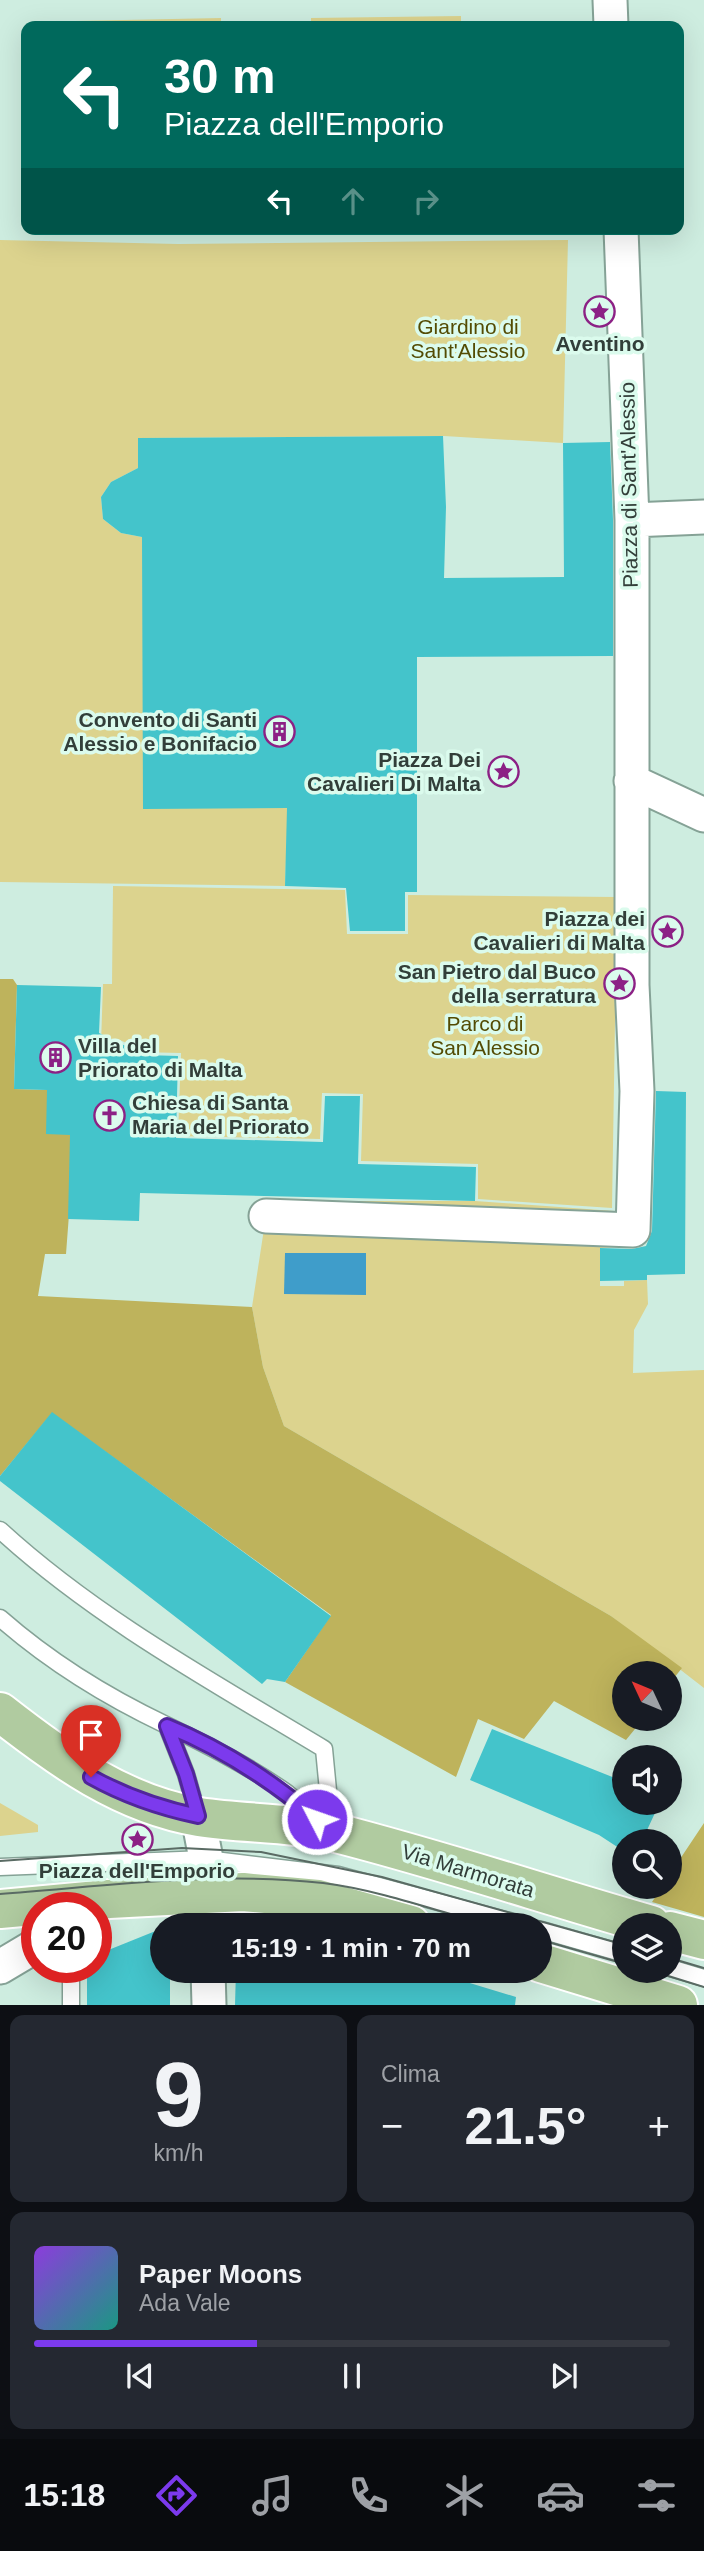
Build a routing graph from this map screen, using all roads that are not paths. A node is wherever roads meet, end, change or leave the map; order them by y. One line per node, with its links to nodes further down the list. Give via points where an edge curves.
1 (610, 0): 2 (street)
2 (611, 21)
3 (621, 235): 5 (street, Piazza di Sant'Alessio)
4 (704, 517): 5 (street)
5 (632, 520): 6 (street, Piazza di Sant'Alessio)
6 (631, 781): 7 (street); 8 (street, Piazza di Sant'Alessio, via 637,1091 634,1230)
7 (704, 815)
8 (266, 1216)
9 (0, 1530): 14 (lane, via 28,1556 143,1639 324,1749)
10 (0, 1618): 12 (lane, via 66,1668)
11 (0, 1712): 13 (main road, via 107,1786 170,1811)
12 (167, 1726): 13 (lane); 14 (lane, via 263,1777)
13 (198, 1816): 14 (main road, Via Marmorata); 17 (street)
14 (332, 1832): 23 (main road, Via Marmorata)
15 (0, 1867): 17 (lane)
16 (284, 1882): 17 (main road); 21 (main road, via 318,1899); 22 (lane, Via Marmorata, via 338,1875)
17 (207, 1892): 18 (main road)
18 (112, 1902)
19 (21, 1908): 20 (main road)
20 (0, 1909)
21 (368, 1913)
22 (481, 1913)
23 (612, 1914)
24 (552, 1933): 27 (lane, Via Marmorata)
25 (682, 1934): 26 (main road)
26 (704, 1940)
27 (612, 1950)
28 (21, 1955): 30 (street)
29 (552, 1966): 35 (main road)
30 (0, 1967)
31 (682, 1972): 32 (lane)
32 (704, 1978)
33 (71, 1983): 36 (lane)
34 (208, 1983): 37 (street)
35 (636, 1989): 38 (main road)
36 (71, 2005)
37 (209, 2005)
38 (678, 2005)

